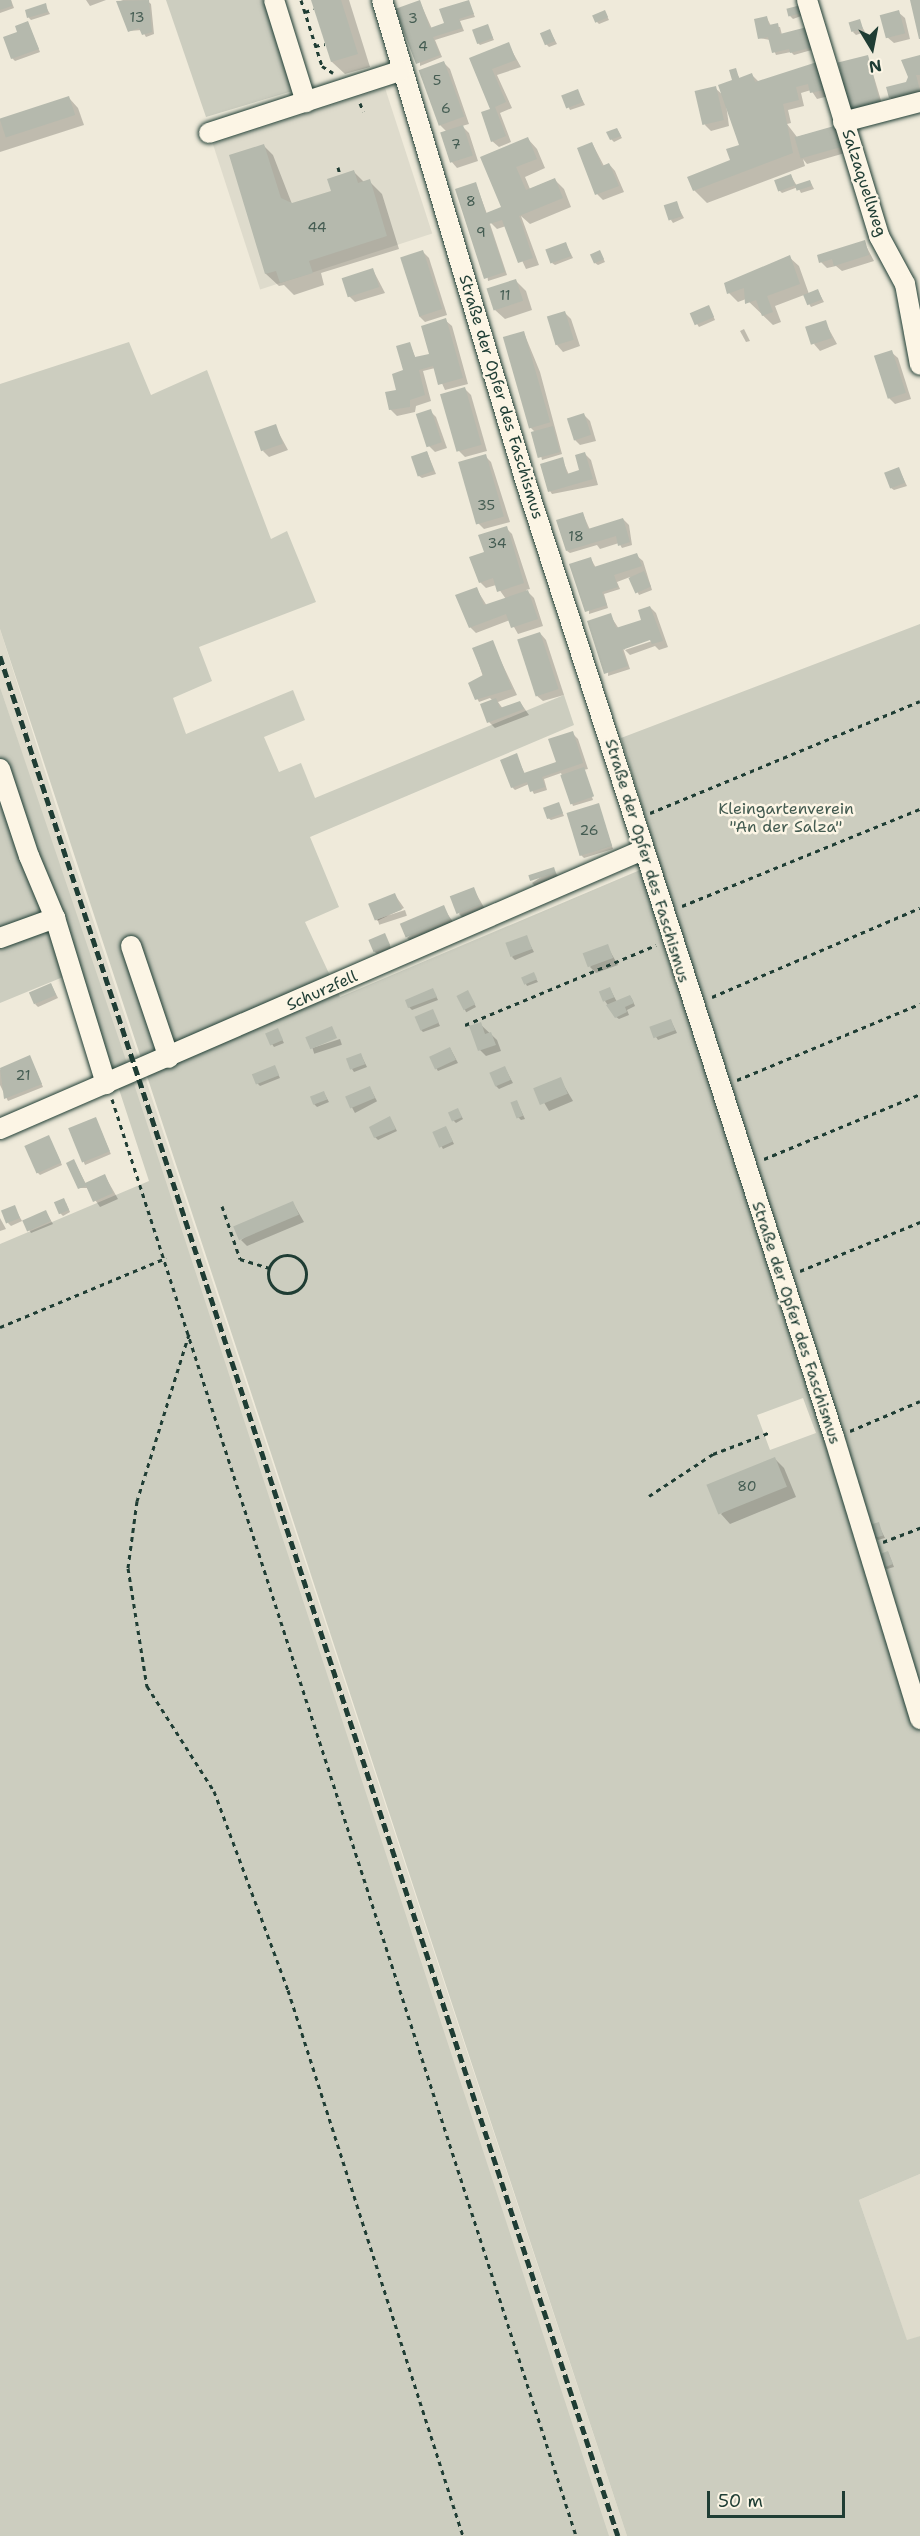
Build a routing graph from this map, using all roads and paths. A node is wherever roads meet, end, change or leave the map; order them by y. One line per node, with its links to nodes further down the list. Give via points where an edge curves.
1 (274, 0): 11 (street)
2 (301, 0): 6 (path)
3 (382, 0): 9 (street, Straße der Opfer des Faschismus)
4 (807, 0): 14 (street, Salzaquellweg)
5 (314, 9): 6 (path)
6 (304, 12): 8 (path)
7 (325, 44): 8 (path)
8 (315, 46): 10 (path, via 322,66)
9 (400, 71): 10 (street); 22 (street, Straße der Opfer des Faschismus, via 526,483)
10 (353, 86): 11 (street); 13 (path)
11 (306, 102): 15 (street)
12 (920, 102): 14 (street)
13 (363, 111)
14 (843, 122): 18 (street, Salzaquellweg, via 879,236 905,284)
15 (209, 134)
16 (338, 167): 17 (path)
17 (340, 175)
18 (920, 365)
19 (920, 701): 22 (path)
20 (0, 769): 26 (street)
21 (920, 809): 25 (path)
22 (635, 819): 23 (street, Straße der Opfer des Faschismus)
23 (643, 850): 25 (street, Straße der Opfer des Faschismus); 33 (street, Schurzfell)
24 (920, 908): 31 (path)
25 (664, 914): 28 (street, Straße der Opfer des Faschismus)
26 (55, 918): 27 (street); 34 (street)
27 (0, 938)
28 (671, 939): 31 (street, Straße der Opfer des Faschismus); 32 (path)
29 (131, 946): 33 (street)
30 (920, 1004): 35 (path)
31 (693, 1006): 35 (street, Straße der Opfer des Faschismus)
32 (465, 1025)
33 (169, 1058): 34 (street, Schurzfell)
34 (106, 1084): 37 (street, Schurzfell); 41 (path)
35 (719, 1088): 38 (street, Straße der Opfer des Faschismus)
36 (920, 1094): 38 (path)
37 (0, 1130)
38 (744, 1167): 43 (street, Straße der Opfer des Faschismus)
39 (222, 1206): 42 (path, via 240,1259)
40 (920, 1222): 43 (path)
41 (166, 1258): 44 (path); 45 (path)
42 (270, 1268): 42 (path, via 269,1280 281,1292 298,1290 306,1280 305,1267 290,1256 278,1258)
43 (782, 1279): 48 (street, Straße der Opfer des Faschismus)
44 (0, 1327)
45 (189, 1332): 53 (path, via 137,1501 128,1568 147,1686 214,1791 251,1890 288,1990); 54 (path)
46 (920, 1401): 48 (path)
47 (768, 1433): 49 (path, via 712,1454)
48 (834, 1437): 51 (street, Straße der Opfer des Faschismus)
49 (649, 1496)
50 (920, 1528): 51 (path)
51 (868, 1548): 52 (street, Straße der Opfer des Faschismus)
52 (920, 1719)
53 (463, 2536)
54 (576, 2536)

